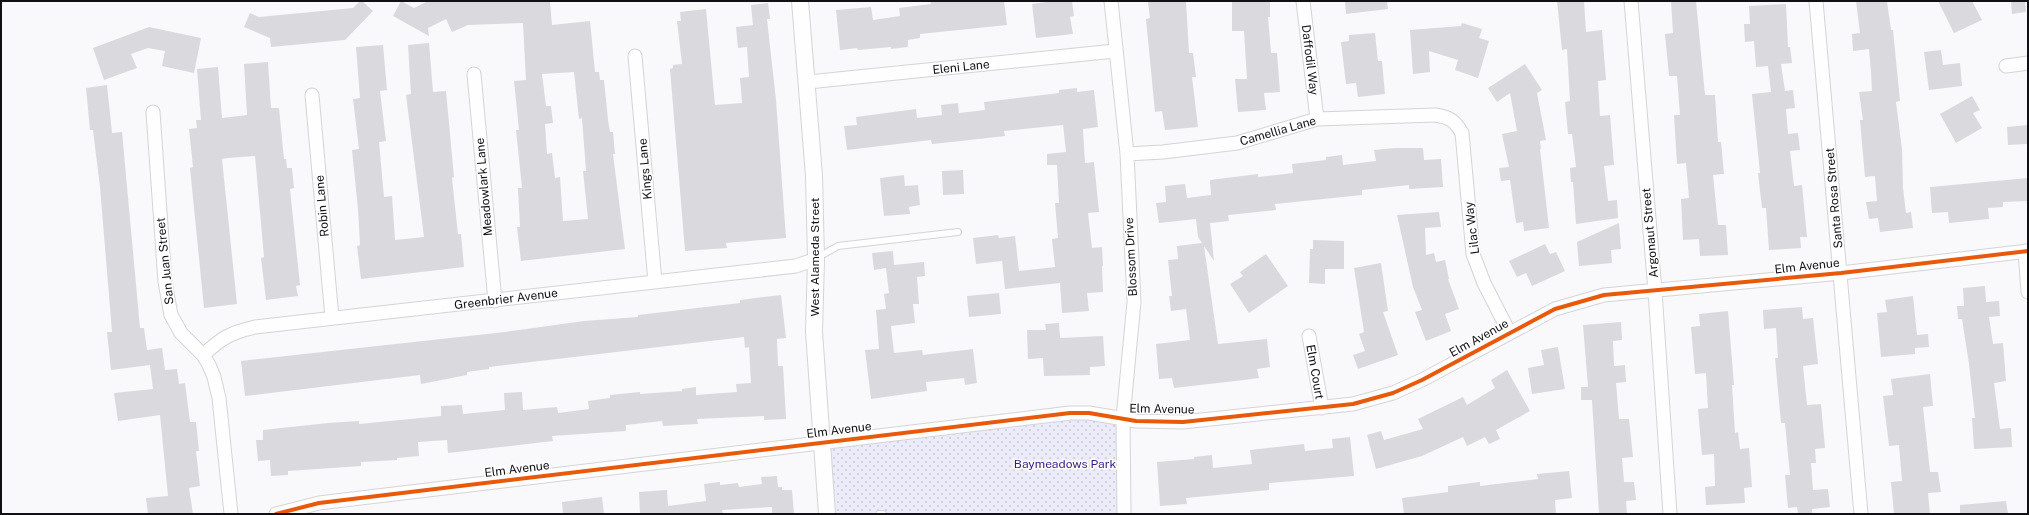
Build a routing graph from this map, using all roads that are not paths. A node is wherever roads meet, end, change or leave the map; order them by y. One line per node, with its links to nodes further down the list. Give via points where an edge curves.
1 (800, 1): 11 (street, West Alameda Street)
2 (1111, 1): 6 (street, Blossom Drive)
3 (1303, 1): 14 (street, Daffodil Way)
4 (1631, 1): 22 (street, Argonaut Street)
5 (1816, 1): 20 (street, Santa Rosa Street)
6 (1115, 51): 11 (street, Eleni Lane); 16 (street, Blossom Drive)
7 (635, 56): 21 (street, Kings Lane)
8 (2028, 63): 9 (street)
9 (2006, 66)
10 (474, 74): 24 (street, Meadowlark Lane)
11 (808, 82): 19 (street, West Alameda Street)
12 (312, 95): 25 (street, Robin Lane)
13 (153, 112): 28 (street, San Juan Street, via 165,282 171,315 181,334)
14 (1317, 118): 15 (street, Camellia Lane, via 1446,116 1454,120); 16 (street, Camellia Lane, via 1237,143)
15 (1463, 140): 26 (street, Lilac Way, via 1473,254 1484,283)
16 (1127, 154): 30 (street, Blossom Drive, via 1134,302)
17 (958, 232): 19 (lane, via 838,246)
18 (2026, 251): 20 (street, Elm Avenue); 23 (street)
19 (816, 258): 21 (street, Greenbrier Avenue, via 796,266); 31 (street, West Alameda Street, via 814,332)
20 (1841, 273): 22 (street, Elm Avenue); 39 (street, Santa Rosa Street)
21 (655, 282): 24 (street, Greenbrier Avenue)
22 (1654, 291): 26 (street, Elm Avenue, via 1589,298 1555,309); 38 (street, Argonaut Street)
23 (2028, 292)
24 (495, 301): 25 (street, Greenbrier Avenue)
25 (332, 318): 28 (street, Greenbrier Avenue, via 236,331 225,336)
26 (1509, 332): 29 (street, Elm Avenue, via 1394,393 1353,404)
27 (1309, 336): 29 (street, Elm Court)
28 (203, 355): 32 (street, San Juan Street, via 214,377 219,398)
29 (1322, 408): 30 (street, Elm Avenue, via 1183,422)
30 (1123, 418): 31 (street, Elm Avenue, via 1070,413); 37 (street, Blossom Drive)
31 (821, 443): 33 (street, Elm Avenue, via 319,503); 34 (street, West Alameda Street)
32 (231, 514)
33 (276, 514)
34 (827, 514)
35 (879, 514): 36 (lane)
36 (883, 514)
37 (1124, 514)
38 (1670, 514)
39 (1861, 514)

